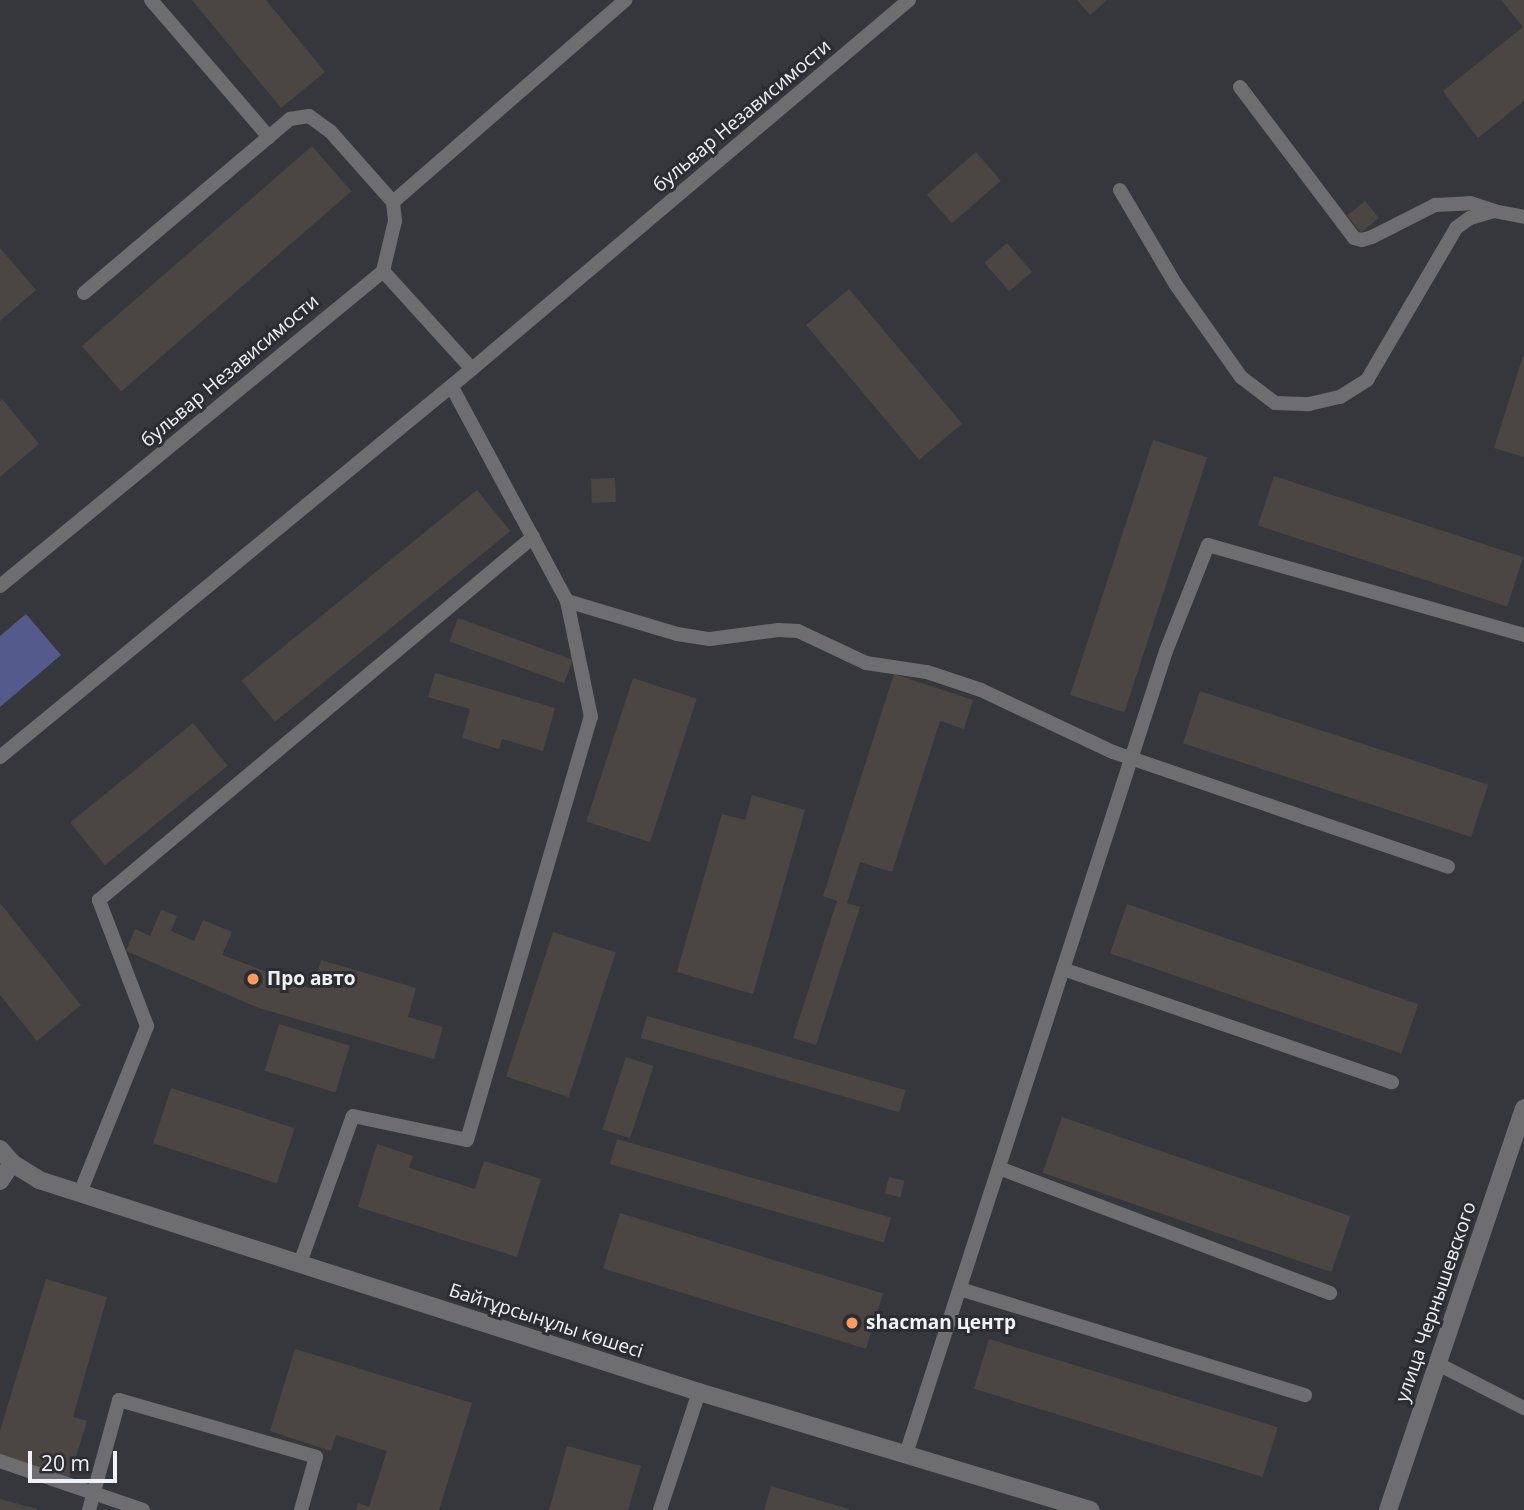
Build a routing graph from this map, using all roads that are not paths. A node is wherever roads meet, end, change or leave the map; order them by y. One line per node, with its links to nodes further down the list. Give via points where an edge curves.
1 (151, 0): 5 (lane)
2 (625, 0): 7 (lane)
3 (909, 0): 12 (lane, бульвар Независимости)
4 (1240, 87): 8 (lane, via 1354,238 1372,237 1435,205 1470,203)
5 (269, 137): 7 (lane, via 290,119 309,116 330,131); 11 (lane)
6 (1120, 190): 8 (lane, via 1176,285 1241,377 1275,403 1309,404 1340,397 1367,380 1456,228)
7 (393, 202): 10 (lane, via 395,221)
8 (1494, 211): 9 (lane)
9 (1524, 217)
10 (383, 271): 12 (lane); 15 (lane, бульвар Независимости)
11 (84, 293)
12 (472, 369): 13 (lane, бульвар Независимости)
13 (452, 386): 14 (lane); 19 (lane, бульвар Независимости)
14 (533, 537): 16 (lane); 28 (lane, via 99,900 147,1026)
15 (0, 586)
16 (567, 601): 18 (lane, via 677,634 710,639 798,631 866,663 927,672 981,690 1113,752); 29 (lane, via 591,718 467,1140 353,1116)
17 (1524, 635): 18 (lane, via 1208,545 1166,651)
18 (1132, 756): 20 (lane); 21 (lane)
19 (0, 757)
20 (1448, 867)
21 (1063, 969): 22 (lane); 26 (lane)
22 (1392, 1082)
23 (1524, 1108): 32 (street, улица Чернышевского)
24 (0, 1149): 25 (street, Байтұрсынұлы көшесі)
25 (12, 1163): 27 (street); 28 (street, Байтұрсынұлы көшесі, via 40,1180)
26 (999, 1168): 30 (lane); 31 (lane)
27 (0, 1181)
28 (80, 1192): 29 (street, Байтұрсынұлы көшесі)
29 (300, 1263): 33 (street, Байтұрсынұлы көшесі)
30 (960, 1289): 34 (lane); 36 (lane)
31 (1330, 1293)
32 (1438, 1364): 35 (lane); 44 (street, улица Чернышевского)
33 (699, 1392): 36 (street, Байтұрсынұлы көшесі); 42 (lane)
34 (1305, 1395)
35 (1524, 1408)
36 (906, 1454): 43 (street, Байтұрсынұлы көшесі)
37 (0, 1461): 38 (lane)
38 (94, 1491): 39 (lane); 40 (lane); 41 (lane, via 119,1400 316,1457)
39 (89, 1510)
40 (143, 1510)
41 (301, 1510)
42 (660, 1510)
43 (1091, 1510)
44 (1388, 1510)

